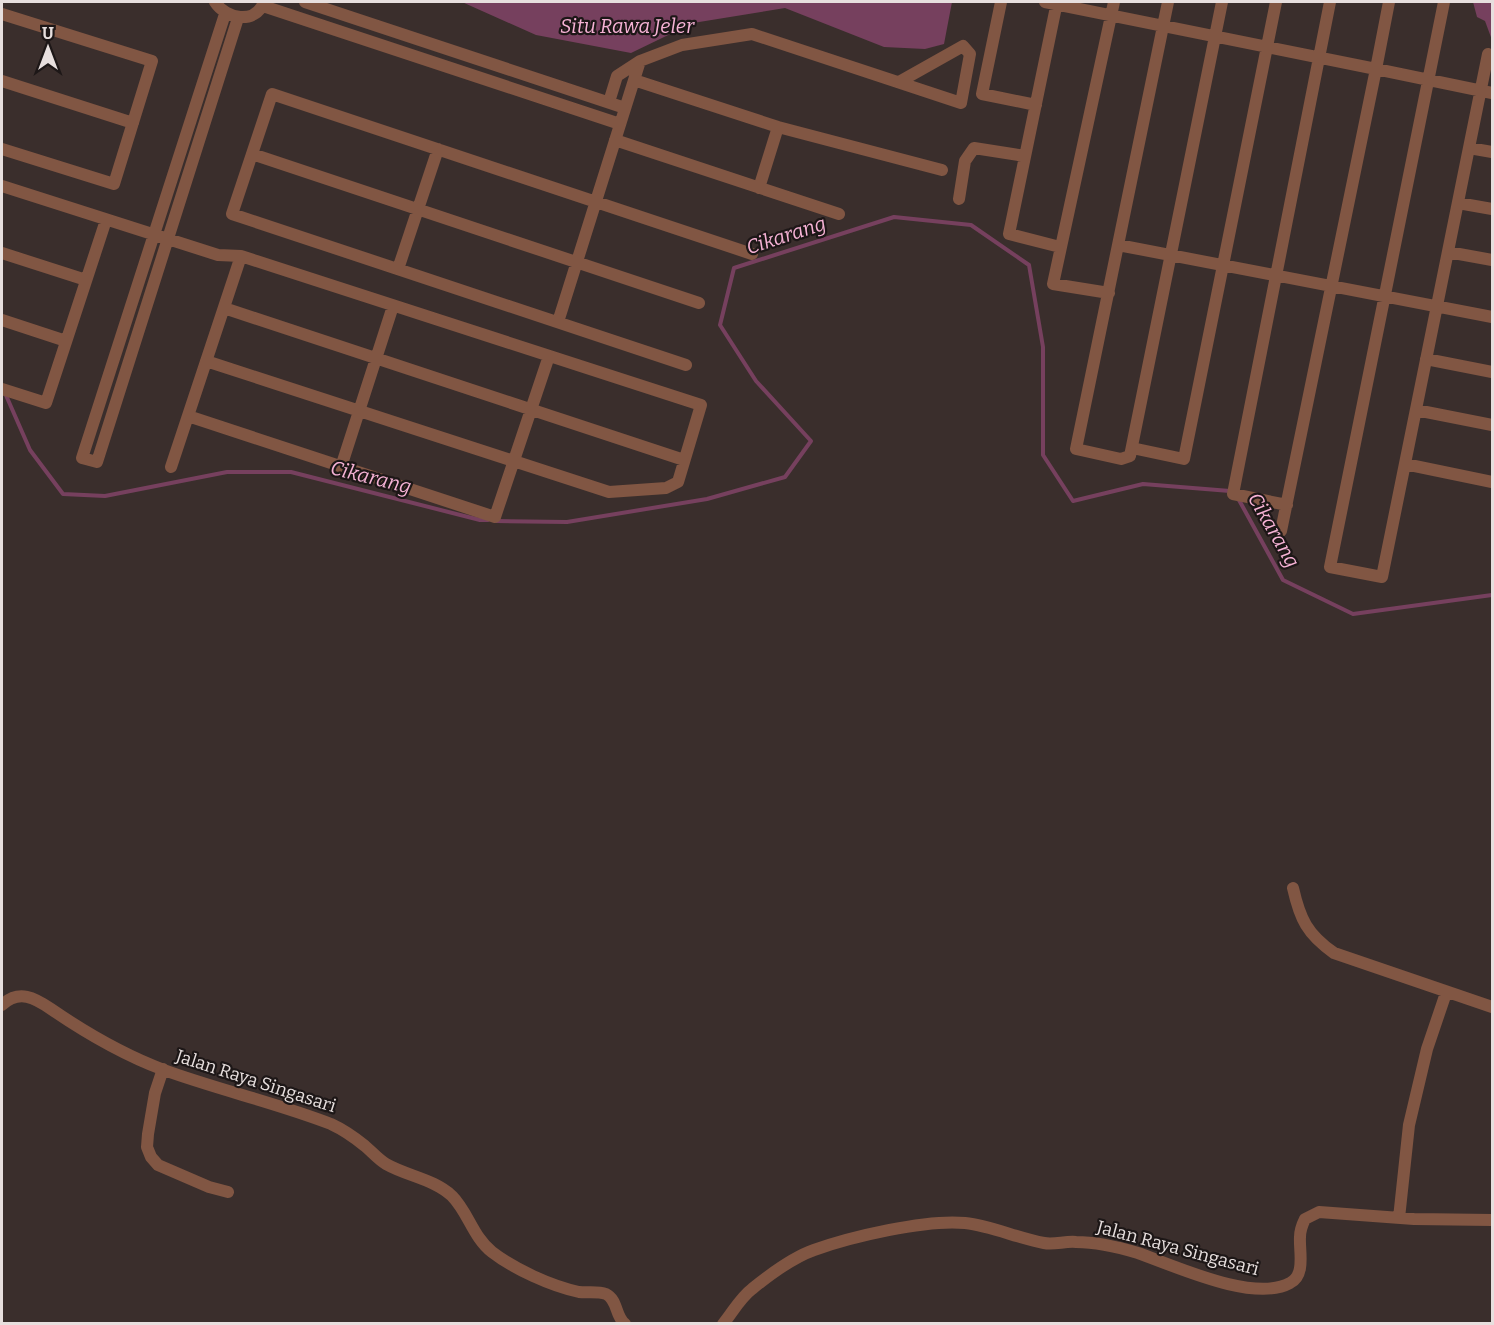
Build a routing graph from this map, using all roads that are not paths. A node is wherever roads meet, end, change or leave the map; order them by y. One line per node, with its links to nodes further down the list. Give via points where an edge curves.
1 (215, 2): 15 (street)
2 (305, 2): 18 (street)
3 (1001, 2): 32 (street, via 982,94)
4 (1053, 2): 14 (street); 32 (street)
5 (1114, 2): 14 (street)
6 (1168, 2): 16 (street)
7 (1222, 2): 17 (street)
8 (1276, 2): 19 (street)
9 (1330, 2): 21 (street)
10 (1389, 2): 24 (street)
11 (1444, 2): 26 (street)
12 (263, 4): 15 (street, via 252,15); 23 (street)
13 (2, 14): 35 (street, via 152,61)
14 (1111, 15): 16 (street); 58 (street)
15 (232, 16): 55 (street); 56 (street)
16 (1164, 26): 17 (street); 57 (street)
17 (1216, 36): 19 (street); 62 (street)
18 (443, 47): 23 (street); 29 (street)
19 (1267, 47): 21 (street); 66 (street)
20 (1488, 54): 30 (street)
21 (1319, 57): 24 (street); 68 (street)
22 (639, 61): 25 (street); 28 (street, via 682,45 752,34); 31 (street, via 617,76)
23 (438, 64): 34 (street)
24 (1376, 69): 26 (street); 70 (street)
25 (634, 80): 33 (street); 37 (street)
26 (1428, 80): 30 (street); 72 (street)
27 (2, 81): 35 (street)
28 (899, 82): 28 (street, via 961,103 970,54 963,46)
29 (580, 92): 31 (street); 34 (street)
30 (1486, 92): 39 (street)
31 (609, 102): 33 (street)
32 (1036, 105): 44 (street)
33 (625, 108): 36 (street)
34 (575, 109): 36 (street)
35 (133, 123): 40 (street, via 114,184)
36 (620, 124): 38 (street)
37 (778, 127): 45 (street); 47 (street)
38 (615, 140): 47 (street); 49 (street)
39 (1469, 148): 42 (street); 50 (street)
40 (2, 149)
41 (438, 149): 43 (street, via 272,94); 49 (street); 52 (street)
42 (1492, 152)
43 (252, 154): 52 (street); 67 (street, via 231,214)
44 (1025, 156): 48 (street, via 974,148 965,161); 58 (street, via 1009,234)
45 (942, 170)
46 (2, 186): 54 (street)
47 (759, 188): 53 (street)
48 (959, 199)
49 (596, 202): 61 (street); 65 (street)
50 (1458, 203): 51 (street); 59 (street)
51 (1492, 209)
52 (418, 210): 65 (street); 67 (street)
53 (838, 214)
54 (106, 220): 55 (street); 69 (street)
55 (154, 235): 56 (street); 56 (street, via 82,458 97,462)
56 (168, 239): 63 (street, via 218,255)
57 (1119, 245): 62 (street); 71 (street)
58 (1060, 247): 71 (street, via 1053,284)
59 (1448, 252): 64 (street); 75 (street)
60 (2, 253): 69 (street)
61 (752, 254)
62 (1171, 255): 66 (street); 93 (street)
63 (241, 256): 74 (street); 76 (street)
64 (1492, 260)
65 (577, 263): 73 (street); 79 (street)
66 (1223, 265): 68 (street); 93 (street, via 1184,459)
67 (398, 269): 79 (street)
68 (1276, 275): 70 (street); 100 (street, via 1233,494)
69 (86, 280): 80 (street)
70 (1332, 286): 72 (street); 100 (street)
71 (1109, 293): 93 (street, via 1076,449 1121,459 1130,456)
72 (1385, 296): 75 (street); 96 (street, via 1330,567 1382,577)
73 (699, 303)
74 (393, 306): 81 (street); 82 (street)
75 (1437, 306): 77 (street); 83 (street)
76 (224, 308): 82 (street); 84 (street)
77 (1492, 317)
78 (2, 321): 80 (street)
79 (558, 322): 85 (street)
80 (66, 341): 87 (street, via 46,404)
81 (549, 356): 88 (street); 94 (street, via 701,405)
82 (376, 358): 88 (street); 89 (street)
83 (1426, 359): 86 (street); 90 (street)
84 (207, 361): 89 (street); 91 (street)
85 (686, 365)
86 (1492, 372)
87 (2, 389)
88 (531, 409): 94 (street); 95 (street)
89 (359, 410): 95 (street); 98 (street)
90 (1416, 410): 92 (street); 96 (street)
91 (188, 417): 97 (street); 98 (street)
92 (1492, 425)
93 (1132, 448)
94 (684, 460): 95 (street, via 678,482 666,488 609,492)
95 (514, 461): 98 (street, via 495,518)
96 (1405, 465): 99 (street)
97 (171, 467)
98 (341, 467)
99 (1492, 482)
100 (1287, 505): 101 (street)
101 (1281, 531)
102 (1293, 888): 103 (street, via 1298,910 1315,940 1334,953)
103 (1446, 993): 105 (street); 108 (street, via 1427,1049 1409,1125)
104 (2, 1005): 106 (street, Jalan Raya Singasari, via 8,999 34,998 105,1043)
105 (1492, 1007)
106 (163, 1069): 107 (street, via 148,1134 151,1157 158,1165); 110 (street, Jalan Raya Singasari, via 312,1116 349,1133 385,1164 450,1194 490,1251 556,1285 605,1294)
107 (228, 1192)
108 (1399, 1218): 109 (street, Jalan Raya Singasari); 111 (street, Jalan Raya Singasari, via 1319,1212 1305,1219 1296,1278 1291,1283 1262,1289 1223,1282 1137,1253 1089,1242 1046,1243 964,1223 942,1222 839,1243 800,1256 752,1289)
109 (1492, 1220)
110 (626, 1323)
111 (723, 1323)

